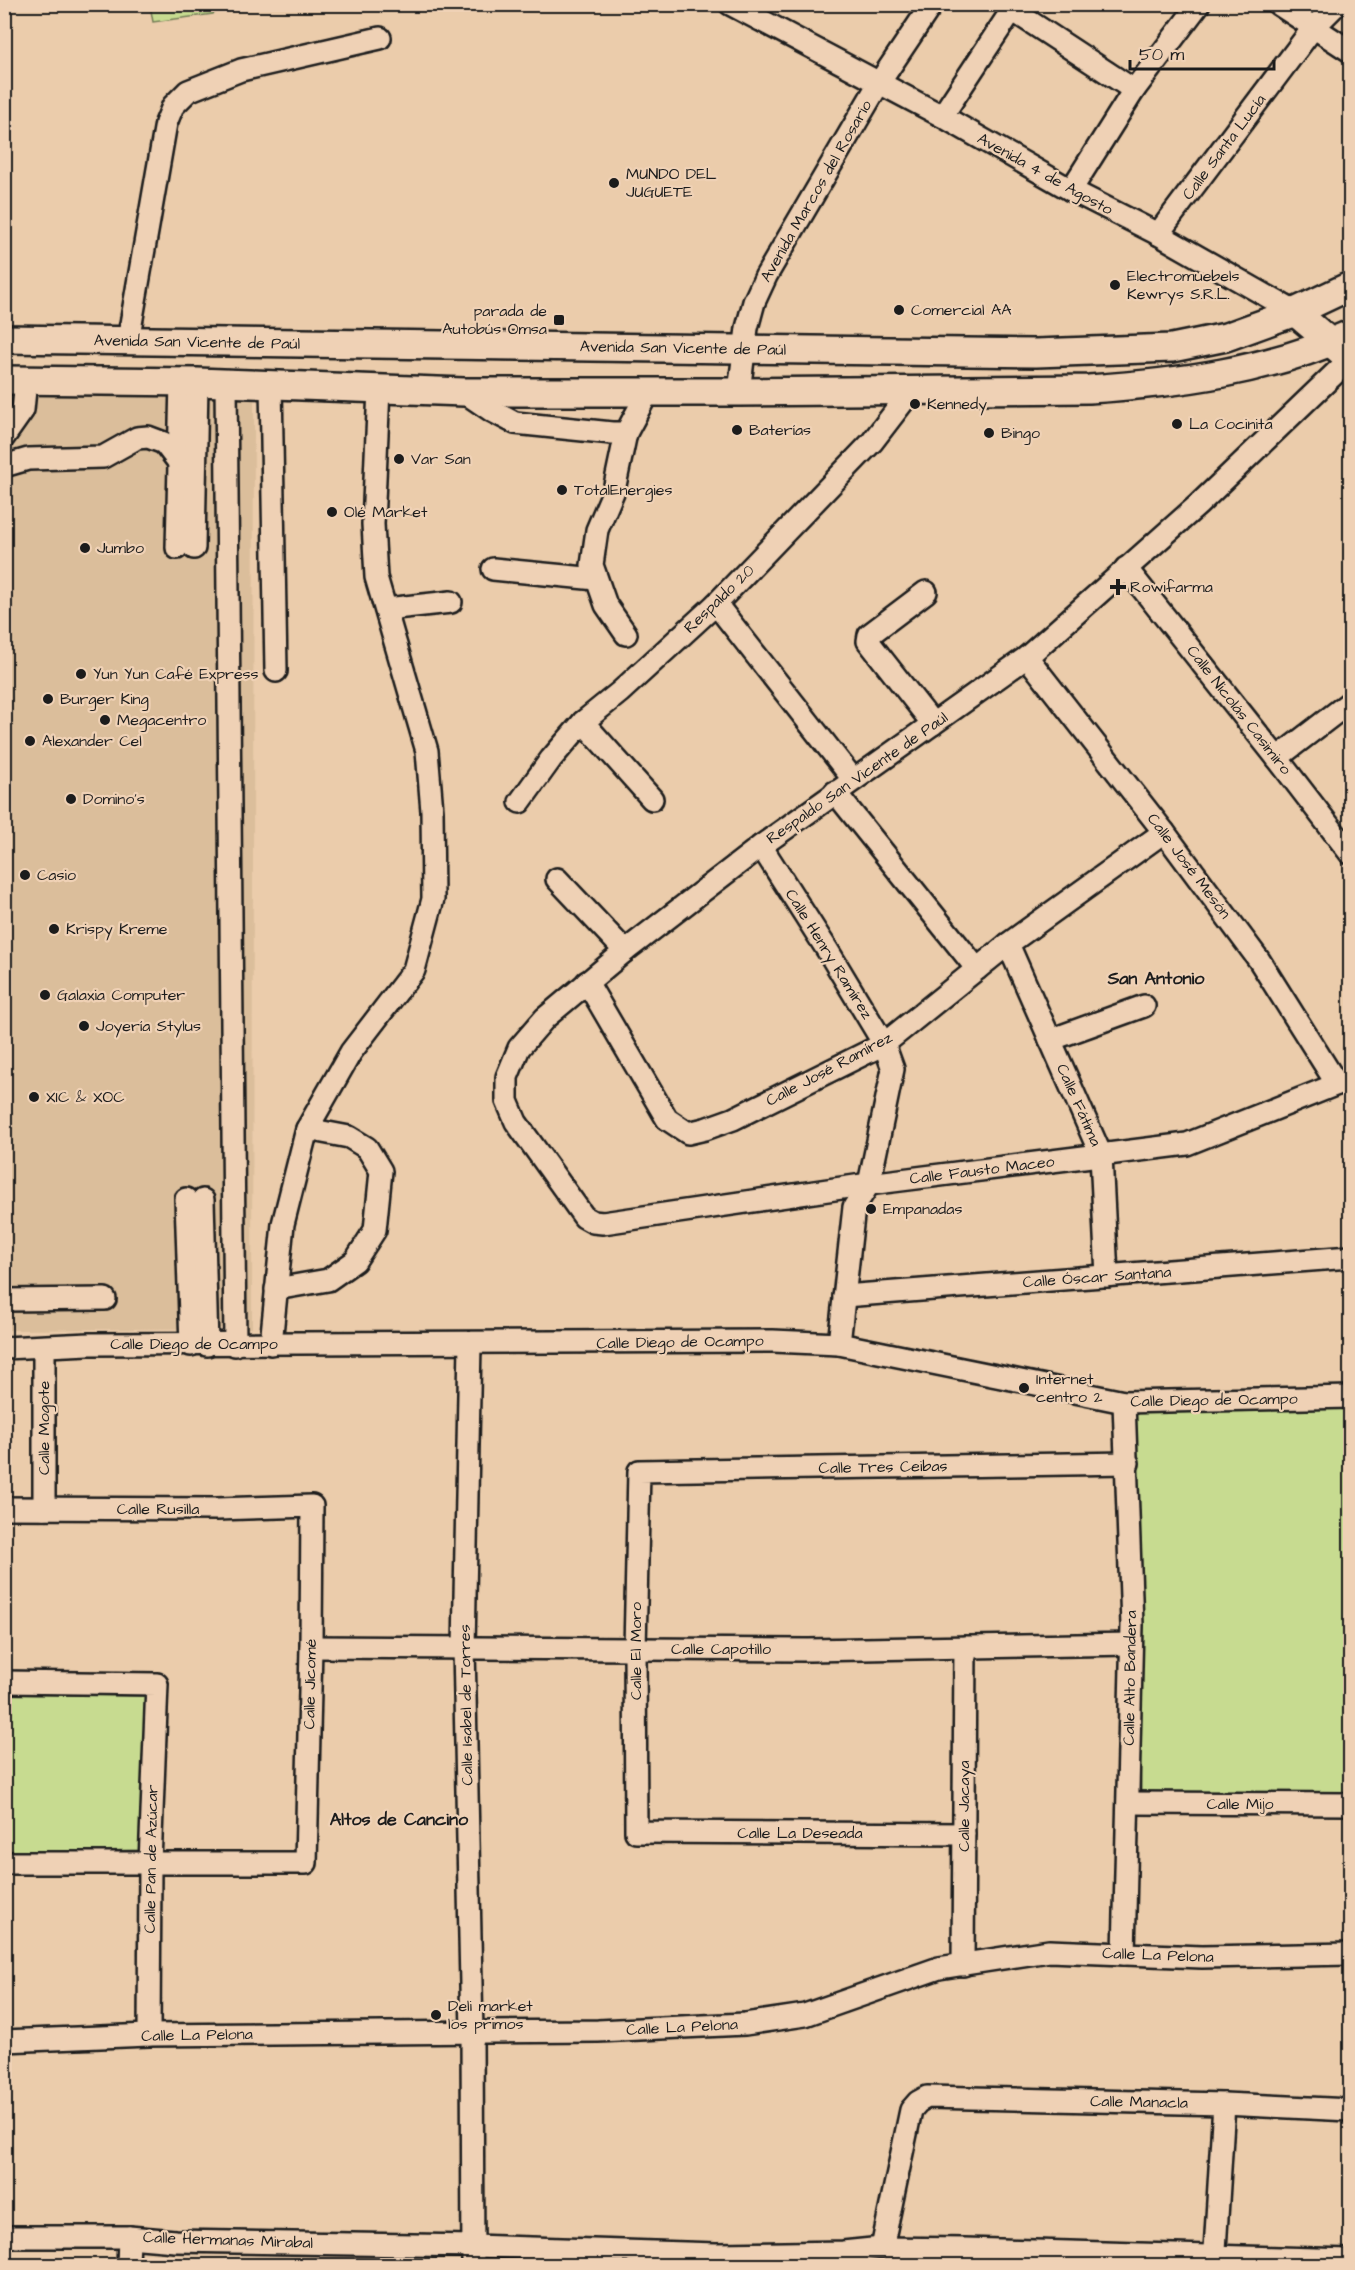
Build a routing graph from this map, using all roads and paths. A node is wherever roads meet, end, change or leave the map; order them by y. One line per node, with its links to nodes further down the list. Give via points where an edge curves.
1 (730, 4): 10 (street, Avenida 4 de Agosto)
2 (932, 4): 10 (street, Avenida Marcos del Rosario)
3 (1199, 4): 11 (street)
4 (1278, 4): 7 (street)
5 (1337, 4): 7 (street, Calle Santa Lucía)
6 (1014, 7): 11 (street); 12 (street)
7 (1313, 28): 9 (street); 14 (street, Calle Santa Lucía)
8 (380, 38): 18 (street, via 241,70 188,91 173,106 165,123)
9 (1350, 51)
10 (879, 83): 12 (street, Avenida 4 de Agosto); 19 (street, Avenida Marcos del Rosario, via 766,276 754,302)
11 (1134, 90): 13 (street)
12 (942, 116): 13 (street, Avenida 4 de Agosto)
13 (1071, 190): 14 (street, Avenida 4 de Agosto)
14 (1158, 234): 16 (street, Avenida 4 de Agosto)
15 (1350, 286): 16 (main road, Avenida San Vicente de Paúl)
16 (1295, 312): 19 (main road, Avenida San Vicente de Paúl, via 1226,337 1172,348 1036,352); 20 (main road, Avenida 4 de Agosto)
17 (4, 339): 18 (main road, Avenida San Vicente de Paúl)
18 (128, 341): 19 (main road, Avenida San Vicente de Paúl)
19 (744, 349): 29 (street, Avenida Marcos del Rosario)
20 (1346, 349): 26 (main road, via 1139,385); 34 (street, Respaldo San Vicente de Paúl, via 1198,505)
21 (16, 380): 22 (main road); 31 (street, via 23,410)
22 (189, 382): 23 (main road); 32 (street); 32 (street, via 186,548)
23 (226, 383): 24 (main road); 79 (street)
24 (271, 384): 25 (main road); 43 (street)
25 (380, 389): 27 (main road); 40 (street, via 373,524 376,577)
26 (912, 390): 29 (main road); 39 (street, Respaldo 20, via 872,442)
27 (464, 392): 28 (main road); 30 (street, via 515,423)
28 (648, 392): 29 (main road); 30 (street)
29 (739, 392)
30 (626, 433): 36 (street, via 614,490 597,530 592,565)
31 (4, 437)
32 (180, 464): 33 (street, via 164,443 148,437 137,438 103,457 28,459)
33 (4, 466)
34 (1126, 568): 42 (street, Respaldo San Vicente de Paúl); 47 (street, Calle Nicolás Casimiro)
35 (493, 569): 36 (street)
36 (596, 579): 41 (street, via 606,605)
37 (926, 592): 46 (street, via 869,635 868,641)
38 (451, 602): 40 (street)
39 (716, 604): 45 (street, Respaldo 20); 48 (street)
40 (386, 609): 64 (street, via 427,751 433,899 414,970 351,1052)
41 (626, 634)
42 (1027, 657): 46 (street, Respaldo San Vicente de Paúl); 52 (street, Calle José Mesón)
43 (276, 671)
44 (1350, 702): 47 (street)
45 (583, 722): 50 (street); 51 (street, Respaldo 20)
46 (933, 724): 48 (street, Respaldo San Vicente de Paúl)
47 (1277, 758): 54 (street, Calle Nicolás Casimiro)
48 (853, 779): 49 (street, Respaldo San Vicente de Paúl)
49 (835, 792): 53 (street, Respaldo San Vicente de Paúl); 58 (street)
50 (652, 799)
51 (520, 802)
52 (1164, 832): 56 (street, Calle José Ramírez); 63 (street, Calle José Mesón)
53 (761, 846): 57 (street, Respaldo San Vicente de Paúl); 62 (street, Calle Henry Ramírez)
54 (1349, 849)
55 (557, 879): 57 (street)
56 (1008, 944): 58 (street, Calle José Ramírez); 61 (street, Calle Fátima)
57 (626, 951): 59 (street, Respaldo San Vicente de Paúl)
58 (977, 969): 62 (street, Calle José Ramírez)
59 (586, 982): 62 (street, Calle José Ramírez, via 667,1119 688,1133 733,1119); 68 (street, Respaldo San Vicente de Paúl, via 545,1018 519,1048 507,1077 507,1101 516,1122 584,1217)
60 (1144, 1006): 61 (street)
61 (1050, 1040): 65 (street, Calle Fátima)
62 (884, 1044): 66 (street, Calle Henry Ramírez, via 893,1069)
63 (1344, 1082): 65 (street, Calle Fausto Maceo, via 1187,1144)
64 (307, 1129): 71 (street, via 283,1224); 71 (street, via 349,1137 367,1148 381,1171 375,1230 355,1261 328,1280)
65 (1101, 1155): 66 (street, Calle Fausto Maceo); 70 (street, Calle Fátima)
66 (869, 1185): 68 (street, Calle Fausto Maceo); 72 (street, Calle Henry Ramírez, via 854,1207)
67 (194, 1199): 78 (street)
68 (603, 1223)
69 (1350, 1257): 70 (street, Calle Óscar Santana)
70 (1107, 1276): 72 (street, Calle Óscar Santana)
71 (276, 1289): 75 (street)
72 (844, 1296): 77 (street, Calle Henry Ramírez)
73 (105, 1299): 74 (street)
74 (4, 1300)
75 (271, 1344): 76 (street, Calle Diego de Ocampo); 79 (street, Calle Diego de Ocampo)
76 (470, 1344): 77 (street, Calle Diego de Ocampo, via 772,1341); 91 (street, Calle Isabel de Torres)
77 (839, 1344): 83 (street, Calle Diego de Ocampo)
78 (199, 1345): 79 (street, Calle Diego de Ocampo); 80 (street, Calle Diego de Ocampo)
79 (235, 1345)
80 (44, 1347): 81 (street, Calle Diego de Ocampo); 88 (street, Calle Mogote)
81 (4, 1348)
82 (1350, 1397): 83 (street, Calle Diego de Ocampo)
83 (1124, 1402): 84 (street, Calle Alto Bandera)
84 (1128, 1463): 85 (street, Calle Tres Ceibas); 89 (street, Calle Alto Bandera)
85 (639, 1471): 93 (street, Calle El Moro)
86 (312, 1506): 88 (street, Calle Rusilla); 90 (street, Calle Jicomé)
87 (4, 1508): 88 (street, Calle Rusilla)
88 (44, 1508)
89 (1131, 1644): 92 (street, Calle Capotillo); 95 (street, Calle Alto Bandera)
90 (312, 1647): 91 (street, Calle Capotillo); 100 (street, Calle Jicomé, via 306,1863)
91 (464, 1647): 93 (street, Calle Capotillo); 104 (street, Calle Isabel de Torres)
92 (965, 1647): 93 (street, Calle Capotillo); 98 (street, Calle Jacaya)
93 (635, 1649): 97 (street, Calle El Moro)
94 (4, 1682): 100 (street, Calle Pan de Azúcar, via 157,1684)
95 (1129, 1803): 96 (street, Calle Mijo); 101 (street, Calle Alto Bandera)
96 (1350, 1804)
97 (636, 1832): 98 (street, Calle La Deseada)
98 (964, 1834): 103 (street, Calle Jacaya)
99 (4, 1863): 100 (street)
100 (150, 1863): 105 (street, Calle Pan de Azúcar)
101 (1124, 1954): 102 (street, Calle La Pelona); 103 (street, Calle La Pelona, via 1049,1952)
102 (1350, 1954)
103 (963, 1965): 104 (street, Calle La Pelona, via 939,1968 805,2015 745,2024)
104 (472, 2033): 105 (street, Calle La Pelona); 112 (street, Calle Isabel de Torres)
105 (149, 2035): 106 (street, Calle La Pelona)
106 (4, 2041)
107 (1224, 2104): 108 (street, Calle Manacla); 111 (street, Calle Manacla, via 927,2097 911,2110); 118 (street)
108 (1350, 2110)
109 (4, 2237): 110 (street, Calle Hermanas Mirabal)
110 (129, 2237): 112 (street, Calle Hermanas Mirabal); 120 (street)
111 (882, 2248): 114 (street, Calle Hermanas Mirabal); 116 (street, Calle Hermanas Mirabal)
112 (473, 2256): 113 (street, Calle Hermanas Mirabal)
113 (589, 2257): 117 (street, Calle Hermanas Mirabal)
114 (965, 2257): 115 (street, Calle Hermanas Mirabal)
115 (1087, 2258): 118 (street, Calle Hermanas Mirabal)
116 (842, 2259): 117 (street, Calle Hermanas Mirabal)
117 (716, 2260)
118 (1214, 2260): 119 (street, Calle Hermanas Mirabal)
119 (1338, 2261)
120 (128, 2265)

